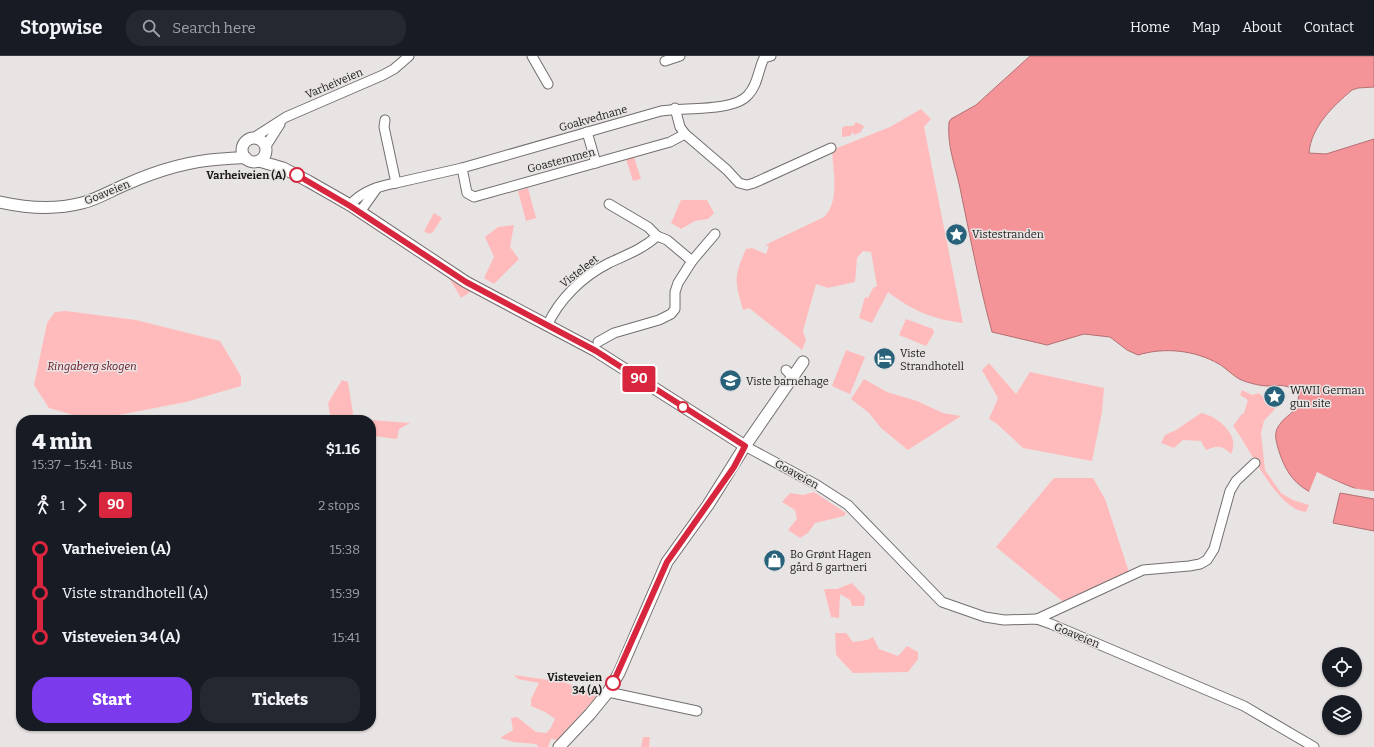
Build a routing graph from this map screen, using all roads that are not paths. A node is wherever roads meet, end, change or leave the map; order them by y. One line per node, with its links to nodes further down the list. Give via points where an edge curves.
1 (409, 56): 8 (street, Varheiveien, via 383,75)
2 (532, 56): 6 (street)
3 (680, 56): 5 (street)
4 (771, 56): 7 (street, Goakvednane, via 764,58 755,85 748,96 738,103 722,107)
5 (665, 61)
6 (548, 84)
7 (675, 108): 10 (street, Goakvednane); 11 (street, via 680,127)
8 (286, 117): 12 (street, Varheiveien); 14 (street, via 272,134)
9 (385, 120): 22 (street, via 384,127)
10 (587, 132): 19 (street); 21 (street, Goakvednane)
11 (685, 134): 15 (street, via 727,170 734,180 747,185); 19 (street, Goastemmen, via 670,142)
12 (255, 137): 13 (main road); 14 (main road, via 261,140)
13 (244, 143): 16 (main road, via 242,152); 17 (main road, Goaveien)
14 (266, 148): 18 (main road, via 265,156); 20 (main road, Goaveien)
15 (831, 148)
16 (246, 158): 17 (main road, Goaveien); 18 (main road, via 252,162)
17 (212, 160): 24 (main road, Goaveien, via 169,169 75,204 39,207)
18 (259, 161): 20 (main road, Goaveien)
19 (596, 163): 21 (street, Goastemmen, via 474,197 467,193)
20 (283, 168): 26 (main road, Goaveien)
21 (462, 168): 22 (street, Goakvednane)
22 (396, 183): 23 (street, Goakvednane)
23 (378, 187): 26 (street, Goakvednane, via 357,197); 27 (street)
24 (0, 202)
25 (608, 204): 29 (street, via 648,227)
26 (350, 206): 27 (main road, Goaveien)
27 (360, 212): 31 (main road, Goaveien, via 466,282)
28 (715, 234): 30 (street)
29 (657, 236): 30 (street); 31 (street, Visteleet, via 646,246 594,272 562,300)
30 (692, 261): 32 (street, via 678,283 675,309 671,314)
31 (547, 326): 34 (main road, Goaveien, via 596,351)
32 (598, 342)
33 (803, 362): 34 (main road, via 790,373)
34 (745, 446): 36 (street, Goaveien, via 848,505 942,602 985,617 1004,620); 37 (main road, via 734,467 667,562 619,673)
35 (1255, 463): 36 (street, via 1236,481 1230,491 1214,549 1206,560 1189,566 1143,570)
36 (1037, 619): 40 (street, Goaveien, via 1244,706)
37 (608, 692): 38 (street); 39 (main road)
38 (697, 711)
39 (558, 747)
40 (1314, 747)

